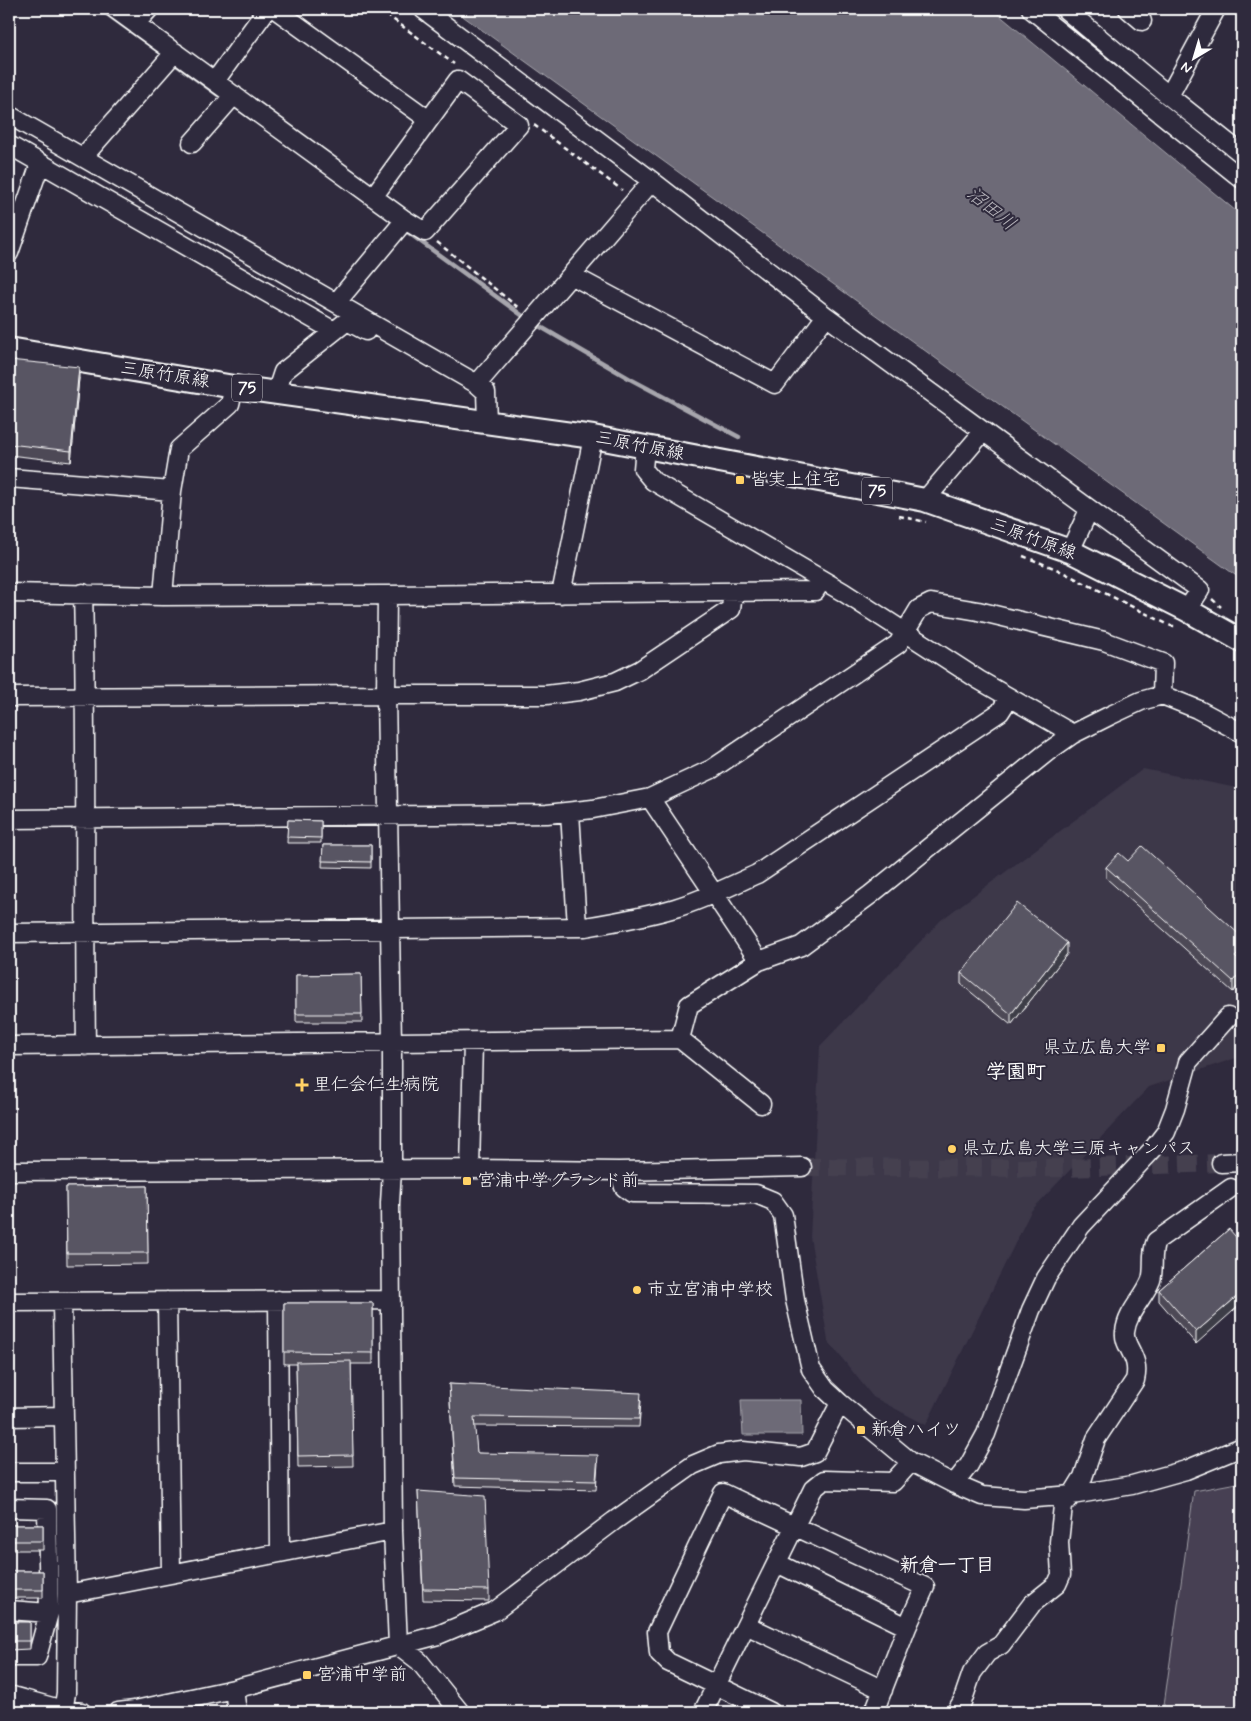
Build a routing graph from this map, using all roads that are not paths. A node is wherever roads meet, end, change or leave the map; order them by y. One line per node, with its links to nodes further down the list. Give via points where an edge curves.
1 (115, 9): 11 (street)
2 (149, 9): 11 (street)
3 (267, 9): 13 (street)
4 (275, 9): 17 (street)
5 (423, 9): 24 (street)
6 (1032, 9): 23 (street)
7 (1128, 9): 10 (street)
8 (1216, 9): 15 (street)
9 (1074, 12): 15 (street)
10 (1142, 20)
11 (136, 23): 12 (street)
12 (175, 52): 13 (street); 21 (street)
13 (215, 81): 14 (street)
14 (234, 95): 18 (street); 25 (street)
15 (1169, 96): 20 (street)
16 (9, 115): 21 (street)
17 (429, 120): 25 (street); 26 (street, via 458,80 519,125 425,232)
18 (192, 144)
19 (9, 145): 22 (street)
20 (1242, 154)
21 (83, 157): 29 (street)
22 (40, 164): 27 (street); 31 (street)
23 (1242, 178)
24 (652, 181): 28 (street); 30 (street)
25 (373, 197): 26 (street)
26 (405, 220): 29 (street)
27 (10, 244)
28 (571, 274): 30 (street, via 775,384); 34 (street)
29 (336, 303): 32 (street)
30 (826, 316): 38 (street)
31 (340, 326): 32 (street, via 384,340); 36 (street, via 283,372)
32 (390, 333): 34 (street)
33 (9, 349): 35 (main road, 三原竹原線 / 75)
34 (477, 384): 37 (street, via 486,392)
35 (234, 386): 36 (main road, 三原竹原線 / 75); 42 (street, via 230,404 179,449)
36 (276, 392): 37 (main road, 三原竹原線 / 75)
37 (487, 422): 39 (main road, 三原竹原線 / 75)
38 (983, 432): 43 (street); 44 (street)
39 (593, 437): 40 (main road, 三原竹原線 / 75); 50 (street)
40 (645, 447): 43 (main road, 三原竹原線 / 75); 46 (street, via 643,469 653,481)
41 (9, 478): 42 (street)
42 (172, 491): 52 (street)
43 (925, 500): 45 (main road, 三原竹原線 / 75)
44 (1089, 510): 45 (street); 53 (street, via 1200,590)
45 (1070, 551): 53 (main road, 三原竹原線 / 75)
46 (822, 580): 47 (street, via 815,591); 54 (street)
47 (733, 592): 50 (street); 56 (street, via 731,609 640,670 615,682 546,695)
48 (9, 594): 49 (street)
49 (83, 594): 52 (street); 58 (street)
50 (561, 594): 51 (street)
51 (387, 595): 52 (street); 56 (street)
52 (163, 596)
53 (1187, 610): 55 (main road, 三原竹原線 / 75)
54 (906, 632): 57 (street, via 919,610 931,603 1104,641 1163,663); 60 (street); 63 (street, via 898,644 712,769)
55 (1242, 642)
56 (386, 694): 58 (street); 65 (street)
57 (1162, 695): 61 (street, via 1197,708); 62 (street, via 1141,701)
58 (86, 697): 59 (street); 67 (street)
59 (9, 698)
60 (1009, 698): 62 (street); 68 (street, via 1000,712 782,858)
61 (1242, 733)
62 (1073, 734): 73 (street, via 802,946)
63 (650, 798): 64 (street); 68 (street)
64 (570, 812): 65 (street); 69 (street)
65 (388, 815): 67 (street); 70 (street)
66 (9, 818): 67 (street)
67 (86, 818): 72 (street)
68 (714, 894): 69 (street, via 677,908); 73 (street)
69 (577, 927): 70 (street)
70 (390, 929): 72 (street); 77 (street)
71 (9, 932): 72 (street)
72 (85, 932): 79 (street)
73 (760, 961): 75 (street, via 689,1005)
74 (1228, 1017): 101 (street, via 1188,1062 1166,1132 1081,1226 1046,1278 1031,1310 986,1434)
75 (680, 1039): 76 (street); 80 (street)
76 (473, 1042): 77 (street); 84 (street)
77 (392, 1043): 79 (street); 85 (street)
78 (9, 1046): 79 (street)
79 (86, 1046)
80 (760, 1104)
81 (1242, 1162): 82 (street)
82 (1221, 1163)
83 (802, 1167): 87 (street)
84 (470, 1169): 85 (street); 87 (street)
85 (392, 1170): 86 (street); 90 (street)
86 (9, 1171)
87 (619, 1171): 94 (street, via 624,1187 632,1193 756,1194 773,1201 783,1215 795,1300 811,1369)
88 (1231, 1188): 102 (street, via 1156,1241 1152,1250 1151,1279 1127,1320 1124,1335 1136,1359 1135,1380 1096,1439)
89 (278, 1300): 90 (street); 91 (street); 106 (street)
90 (390, 1300): 105 (street)
91 (167, 1301): 93 (street); 108 (street)
92 (9, 1302): 93 (street)
93 (62, 1302): 95 (street)
94 (840, 1403): 98 (street); 114 (street, via 816,1452 801,1457 742,1451 719,1454 693,1465 495,1611 438,1634)
95 (64, 1416): 96 (street); 100 (street)
96 (9, 1417)
97 (1242, 1447): 102 (street, via 1186,1470 1132,1485)
98 (911, 1462): 101 (street); 104 (street, via 893,1482 824,1480 812,1489)
99 (9, 1472): 100 (street)
100 (65, 1472): 109 (street)
101 (954, 1484): 102 (street, via 982,1496)
102 (1072, 1495): 128 (street, via 1063,1506 1059,1542 1061,1575 1057,1584 1032,1604 1001,1645 987,1653 972,1673)
103 (9, 1508): 111 (street, via 48,1509)
104 (794, 1526): 107 (street); 113 (street, via 925,1588); 116 (street, via 723,1493 657,1632 658,1653 668,1662)
105 (393, 1531): 106 (street); 114 (street)
106 (280, 1553): 108 (street)
107 (777, 1563): 112 (street); 113 (street)
108 (171, 1574): 109 (street)
109 (67, 1594): 120 (street)
110 (9, 1610): 111 (street)
111 (49, 1613): 115 (street, via 37,1657)
112 (746, 1625): 116 (street); 118 (street)
113 (907, 1627): 118 (street)
114 (398, 1645): 117 (street); 124 (street, via 418,1661)
115 (9, 1656)
116 (717, 1685): 125 (street); 126 (street)
117 (234, 1689): 122 (street); 123 (street)
118 (883, 1690): 127 (street)
119 (9, 1694): 120 (street)
120 (63, 1711): 121 (street)
121 (82, 1712)
122 (130, 1712)
123 (237, 1712)
124 (460, 1712)
125 (704, 1712)
126 (772, 1712)
127 (874, 1712)
128 (956, 1712)

